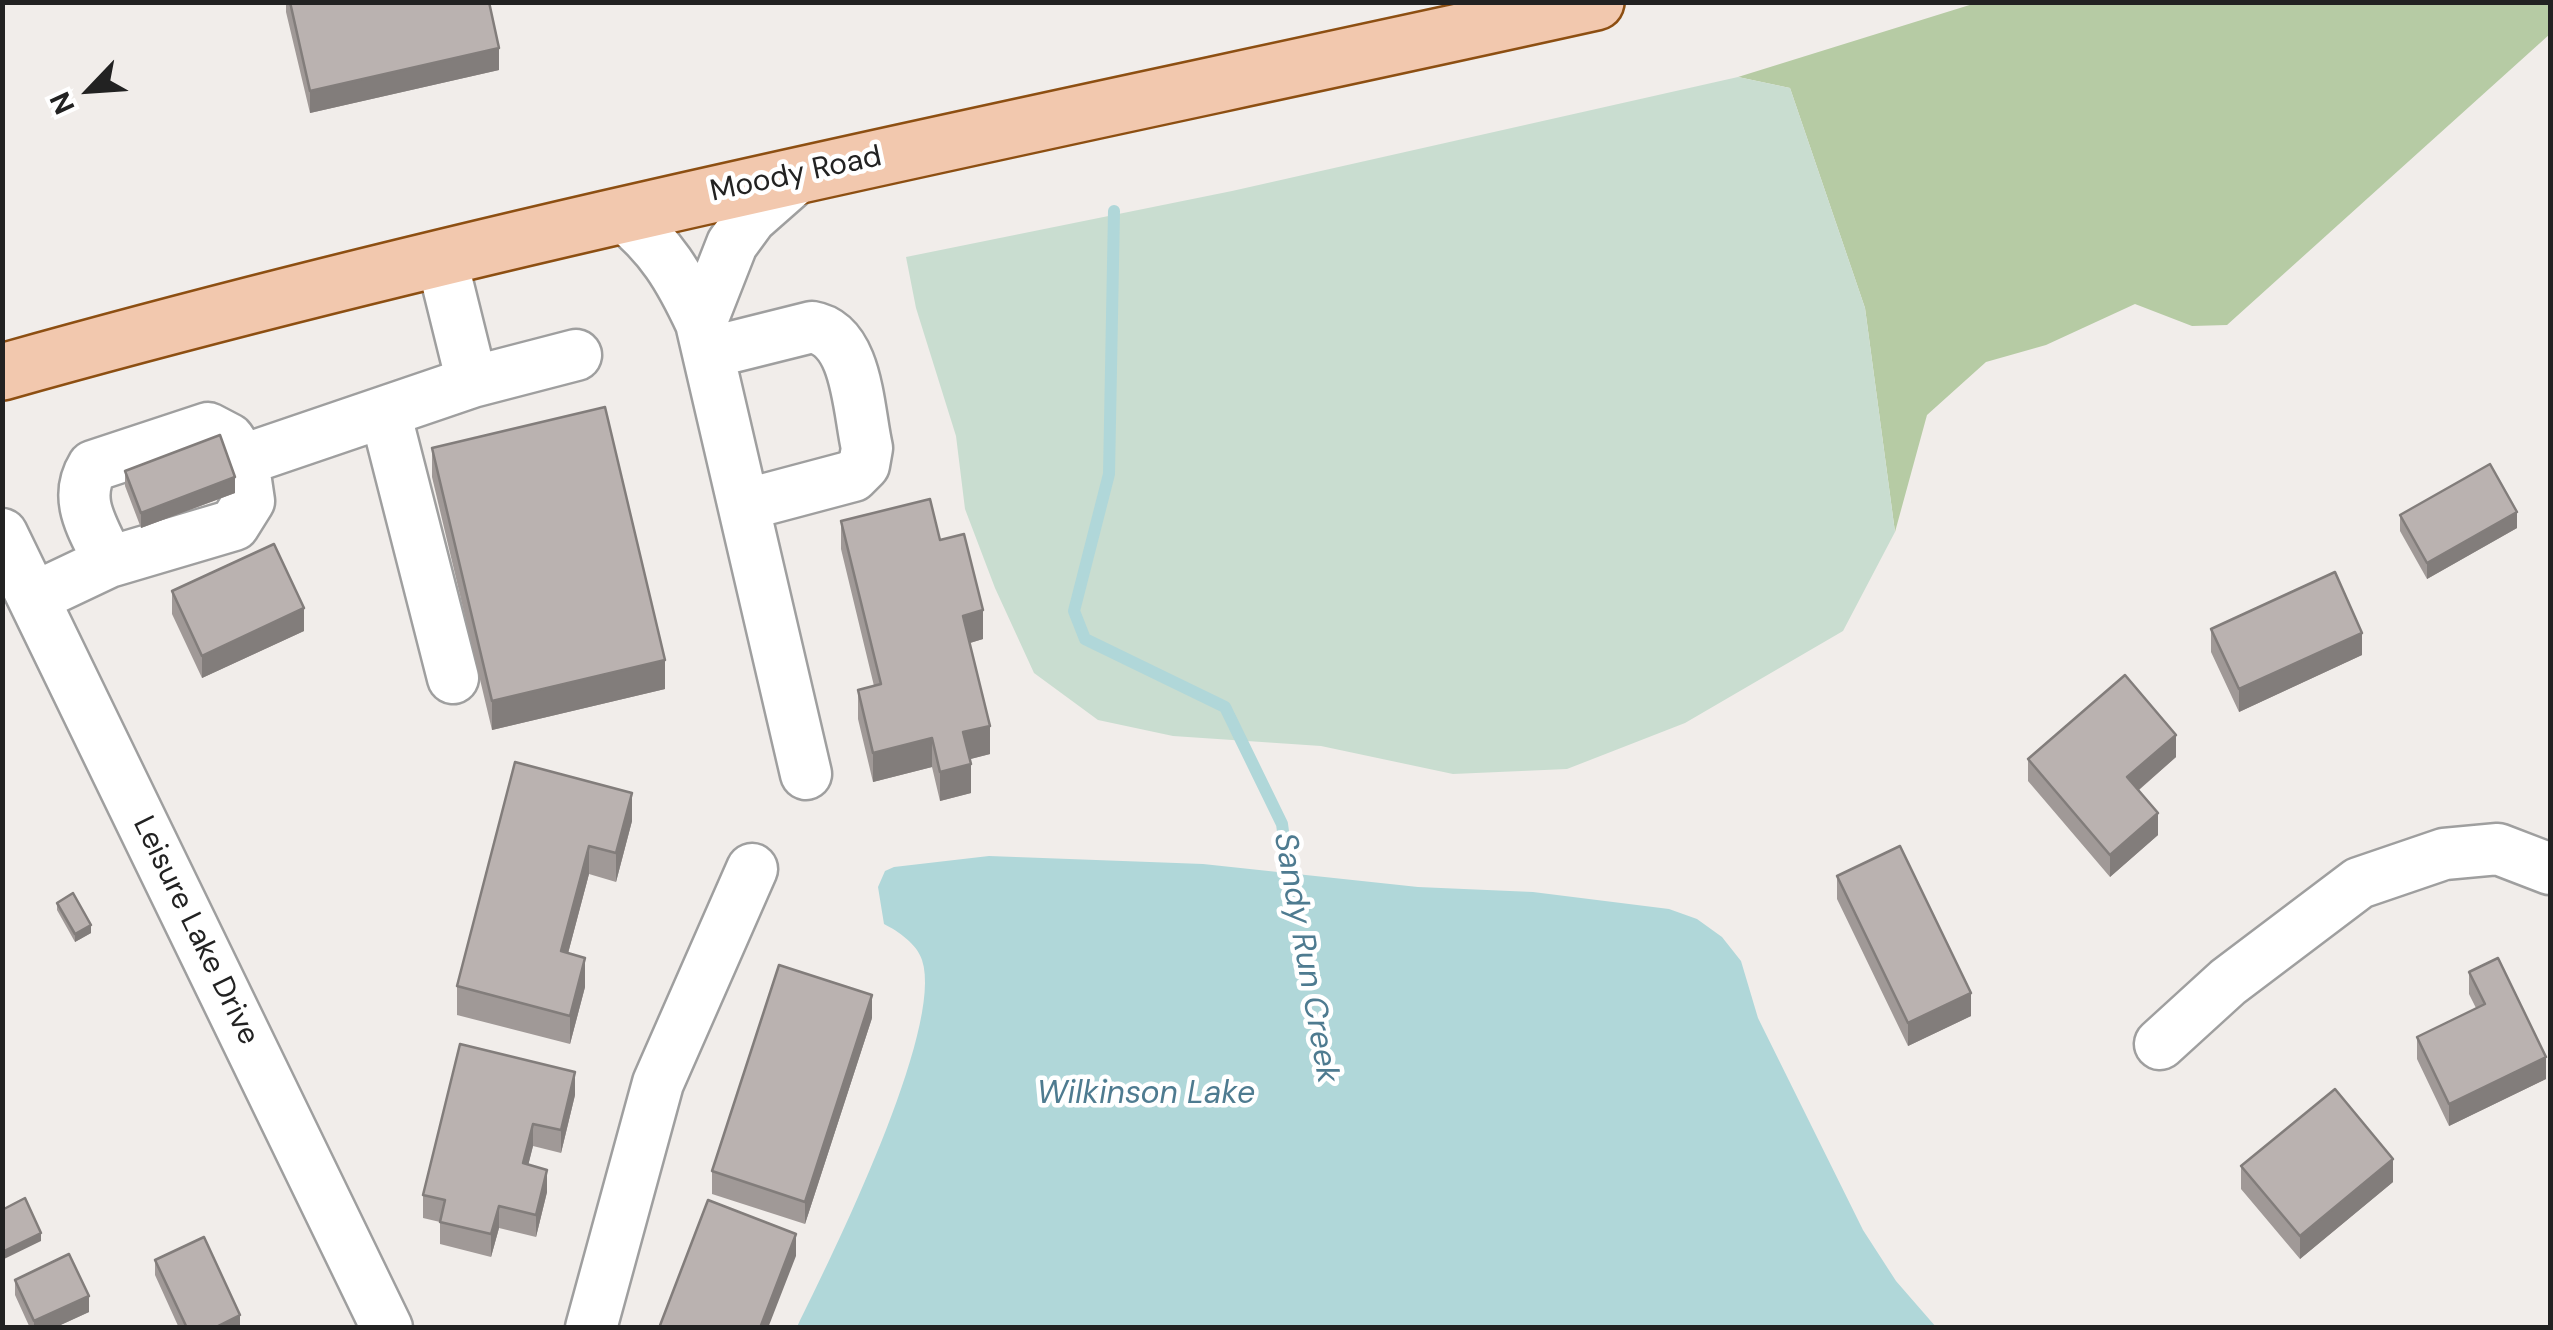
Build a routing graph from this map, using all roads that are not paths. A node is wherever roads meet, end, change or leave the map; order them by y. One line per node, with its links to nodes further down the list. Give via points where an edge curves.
1 (1596, 2): 2 (main road, Moody Road)
2 (801, 174): 3 (main road, Moody Road); 5 (street, via 732,244)
3 (621, 214): 4 (main road, Moody Road); 5 (street, via 676,270)
4 (441, 257): 7 (main road, Moody Road); 8 (street)
5 (705, 338): 12 (street); 12 (street, via 812,326 843,343 867,448 864,465 853,476)
6 (576, 355): 8 (street)
7 (2, 372)
8 (472, 382): 9 (street)
9 (385, 412): 10 (street); 16 (street)
10 (243, 460): 11 (street, via 228,439 208,428); 11 (street, via 249,501 234,525)
11 (175, 491): 14 (street); 14 (street, via 94,466 84,481 83,505)
12 (744, 505): 17 (street)
13 (2, 534): 15 (street, Leisure Lake Drive)
14 (109, 562): 15 (street)
15 (33, 598): 21 (street, Leisure Lake Drive)
16 (453, 678)
17 (806, 774)
18 (752, 869): 22 (street, via 658,1083)
19 (2550, 869): 20 (street, via 2498,849 2444,854 2359,883 2228,982)
20 (2160, 1044)
21 (386, 1328)
22 (591, 1328)

